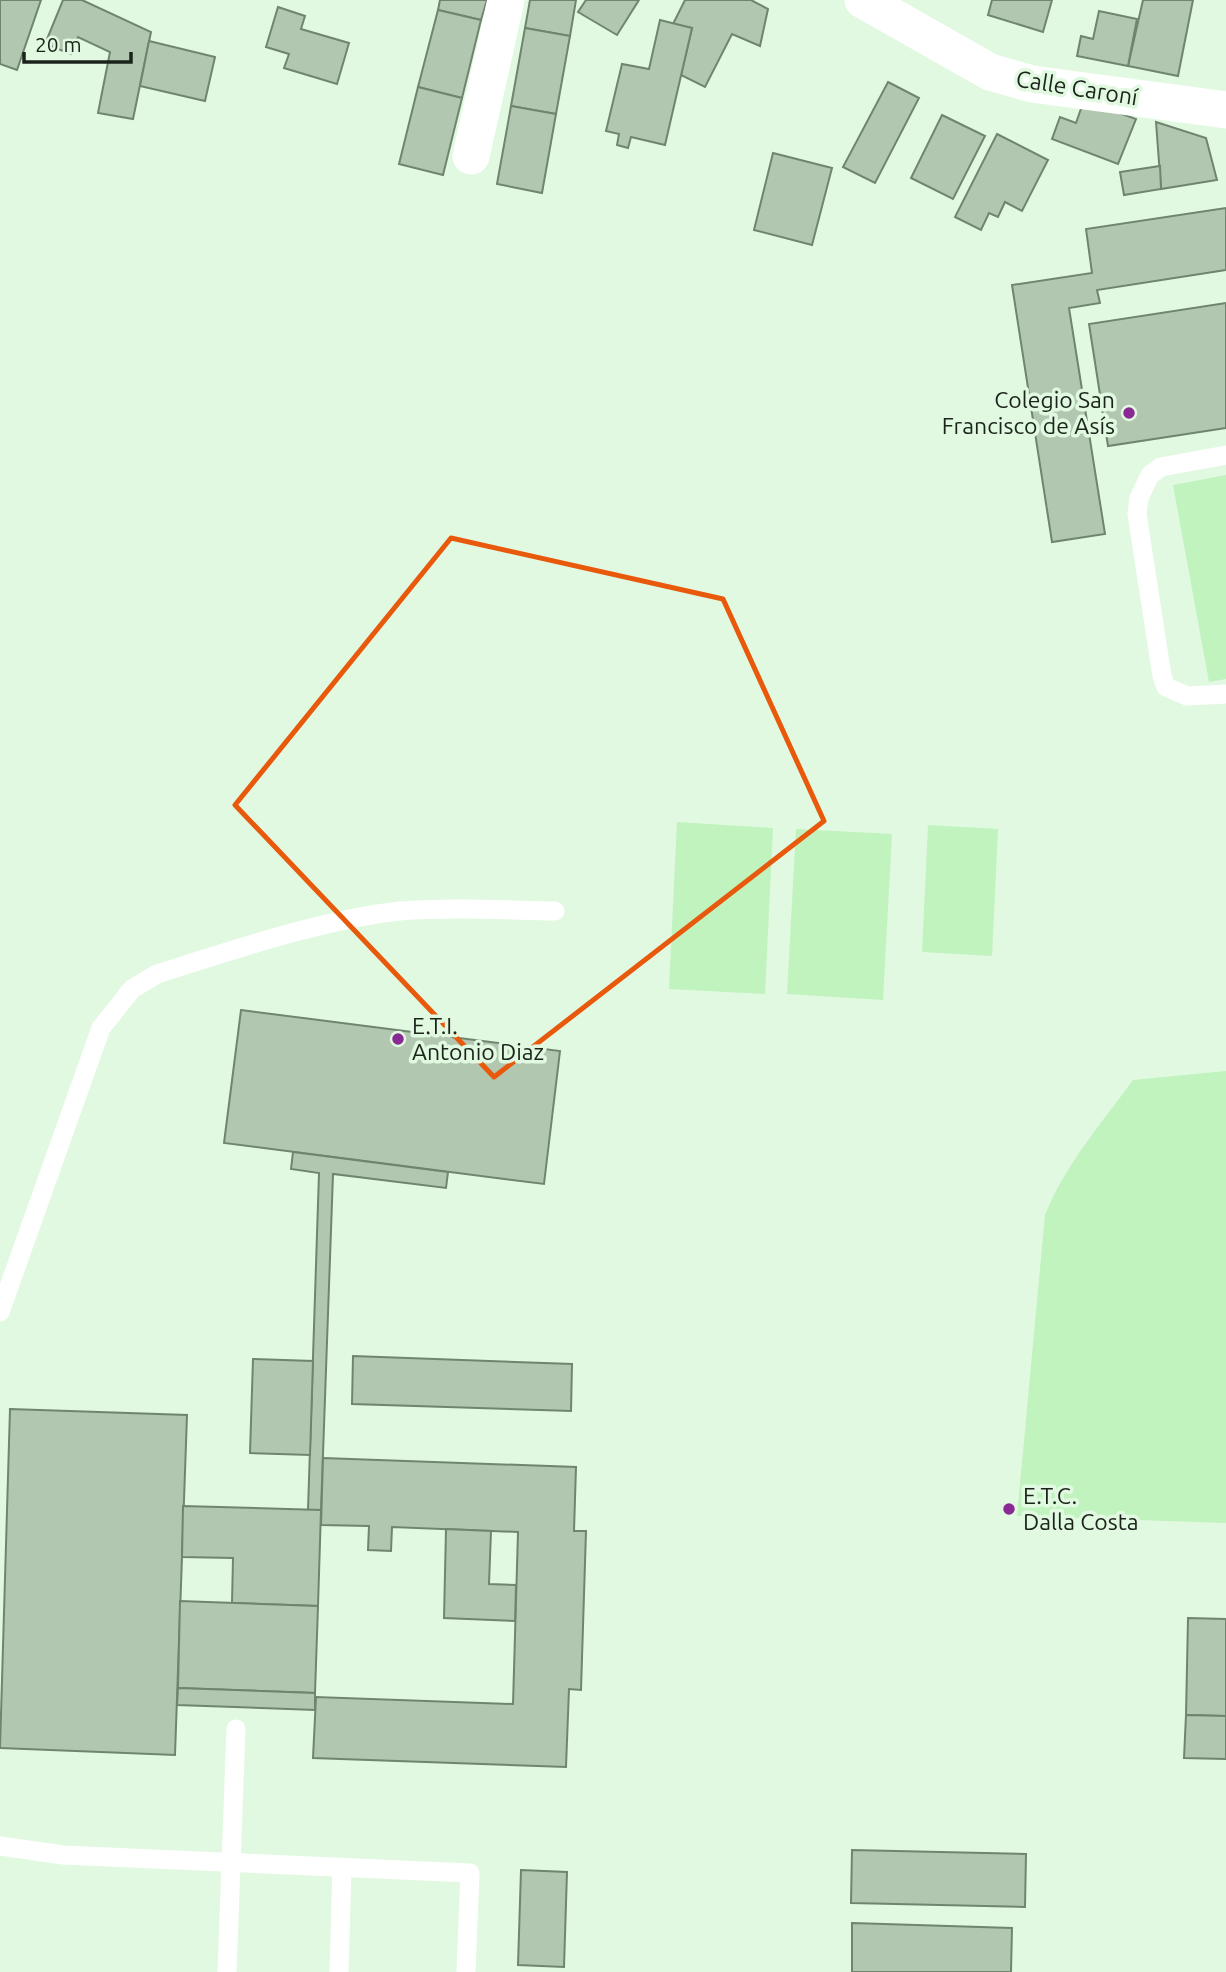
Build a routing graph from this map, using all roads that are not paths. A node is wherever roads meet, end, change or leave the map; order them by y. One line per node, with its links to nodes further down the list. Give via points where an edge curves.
1 (506, 0): 4 (street)
2 (863, 0): 3 (street, Calle Caroní, via 990,72 1032,84)
3 (1226, 110)
4 (471, 156)
5 (1226, 456): 6 (lane, via 1160,467 1144,485 1137,514 1166,687 1187,696)
6 (1226, 694)
7 (555, 911): 8 (lane, via 445,909 354,919 157,974 131,989 101,1028)
8 (0, 1312)
9 (236, 1729): 11 (lane)
10 (0, 1846): 11 (lane, via 63,1855)
11 (231, 1862): 12 (lane); 13 (lane)
12 (342, 1867): 14 (lane); 15 (lane, via 470,1873)
13 (228, 1972)
14 (339, 1972)
15 (466, 1972)

